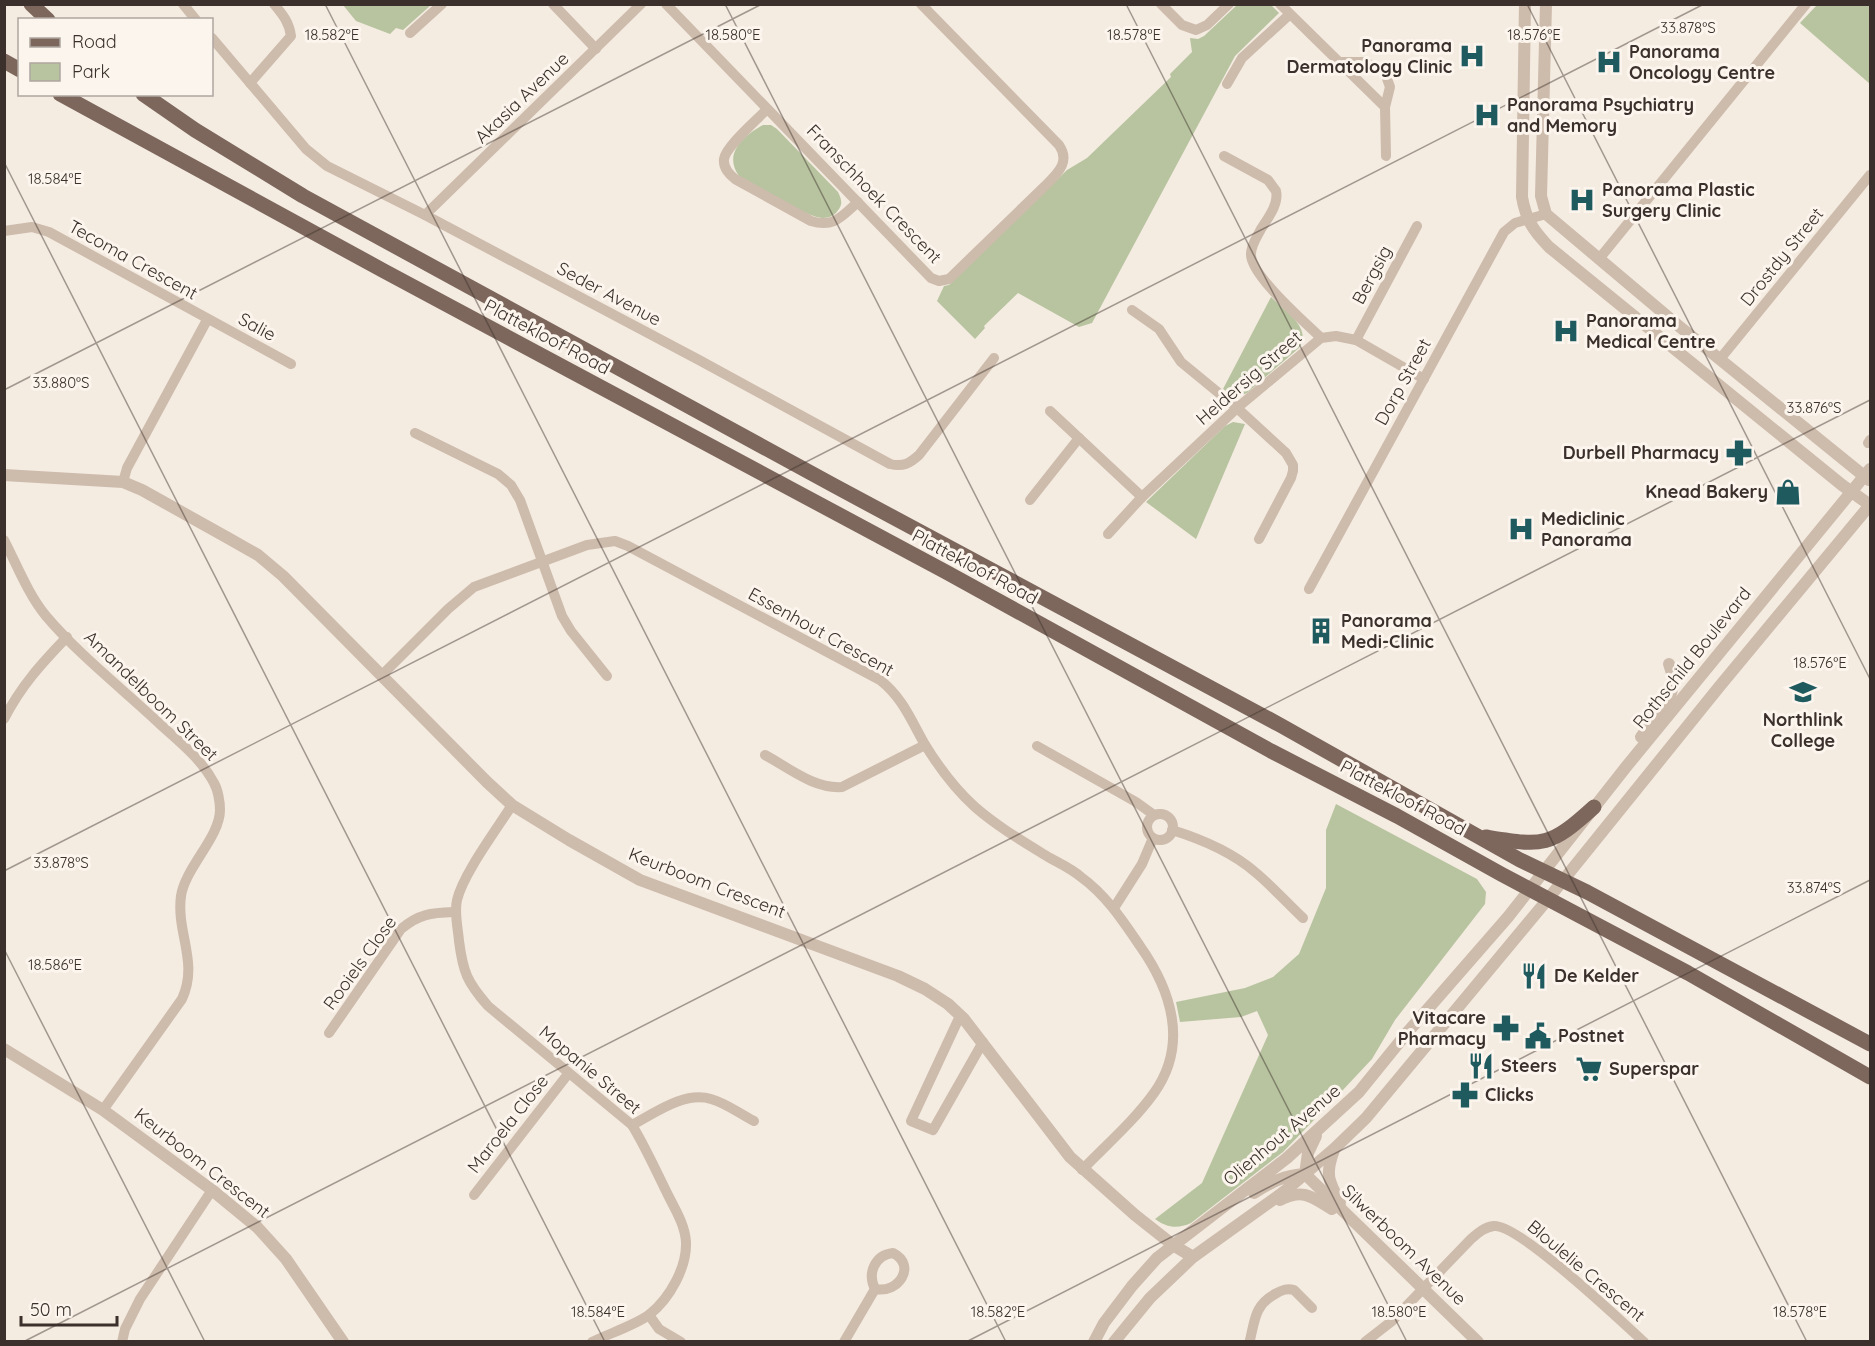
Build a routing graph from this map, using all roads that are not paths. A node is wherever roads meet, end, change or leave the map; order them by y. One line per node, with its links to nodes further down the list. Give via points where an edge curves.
1 (31, 4): 16 (main road)
2 (183, 4): 17 (street)
3 (274, 4): 24 (street, via 290,26 291,36)
4 (442, 4): 18 (street)
5 (553, 4): 20 (street)
6 (641, 4): 20 (street, Akasia Avenue)
7 (666, 4): 29 (street, Franschhoek Crescent)
8 (921, 4): 33 (street, Franschhoek Crescent, via 1059,145 1063,164 949,279 939,281 931,278)
9 (1161, 4): 10 (street, via 1182,25 1197,30)
10 (1229, 4)
11 (1280, 4): 15 (street)
12 (1525, 4): 36 (street, via 1522,184)
13 (1546, 4): 34 (street, via 1541,196)
14 (1801, 6): 39 (street)
15 (1289, 15): 22 (street); 25 (street, via 1242,58)
16 (46, 18)
17 (194, 18)
18 (410, 33)
19 (213, 39): 24 (street, Seder Avenue)
20 (596, 48): 35 (street, Akasia Avenue)
21 (4, 61): 23 (main road)
22 (1338, 62): 28 (street); 28 (street, via 1363,62 1384,70 1390,87)
23 (18, 69)
24 (250, 83): 35 (street, Seder Avenue, via 306,149 327,166)
25 (1227, 84)
26 (64, 96): 81 (main road, Plattekloof Road)
27 (146, 96): 77 (main road, Plattekloof Road, via 303,196)
28 (1385, 107): 31 (street)
29 (767, 109): 33 (street, Franschhoek Crescent); 33 (street, via 727,151 727,172 823,225 837,220)
30 (1224, 156): 42 (street, via 1268,180 1276,191 1275,203 1253,243 1251,261 1269,286)
31 (1386, 156)
32 (1870, 175): 45 (street, Drostdy Street)
33 (858, 202)
34 (1546, 214): 36 (street, Dorp Street); 39 (street)
35 (425, 215): 44 (street, Seder Avenue, via 890,464 910,463 919,455)
36 (1527, 219): 47 (street, Dorp Street, via 1504,232); 55 (street, via 1549,247)
37 (1417, 226): 43 (street, Bergsig)
38 (4, 231): 41 (street, Tecoma Crescent, via 33,227 49,232)
39 (1599, 259): 45 (street)
40 (1132, 310): 48 (street, via 1159,329 1180,362)
41 (207, 320): 46 (street, Salie); 54 (street, Tecoma Crescent)
42 (1321, 338): 43 (street, Heldersig Street); 48 (street, Heldersig Street)
43 (1356, 340): 47 (street, Heldersig Street)
44 (994, 358)
45 (1720, 359): 53 (street)
46 (291, 364)
47 (1424, 379): 63 (street, Dorp Street)
48 (1237, 408): 56 (street, Heldersig Street); 60 (street, via 1286,453 1293,465 1291,478)
49 (1050, 411): 51 (street)
50 (415, 433): 62 (street, via 498,474 511,485)
51 (1079, 438): 56 (street); 57 (street)
52 (4, 475): 54 (street, Keurboom Crescent)
53 (1869, 476): 55 (street, Rothschild Boulevard)
54 (123, 482): 66 (street, Keurboom Crescent, via 258,555)
55 (1852, 493): 58 (street); 72 (street, Rothschild Boulevard)
56 (1142, 497): 59 (street, Heldersig Street)
57 (1030, 500)
58 (1870, 505): 80 (street)
59 (1108, 534)
60 (1259, 539)
61 (4, 540): 64 (street, Amandelboom Street, via 35,601)
62 (542, 561): 66 (street, Essenhout Crescent, via 474,587); 67 (street, via 570,631); 69 (street, Essenhout Crescent, via 588,544 615,542 628,546 880,681 903,703)
63 (1309, 589)
64 (67, 637): 68 (street, via 33,673); 93 (street, Amandelboom Street, via 193,755 216,785 220,812 181,894 188,985)
65 (1669, 664): 72 (street, via 1674,677 1673,691 1637,742)
66 (381, 676): 73 (street, Keurboom Crescent)
67 (607, 676)
68 (4, 719)
69 (925, 745): 71 (street, via 842,786 830,788); 83 (street, Essenhout Crescent, via 974,806 995,824 1080,875)
70 (1037, 746): 75 (street)
71 (765, 755)
72 (1626, 767): 74 (street, Rothschild Boulevard)
73 (512, 805): 84 (street, Mopanie Street, via 464,883); 86 (street, Keurboom Crescent, via 640,880 898,976 926,988)
74 (1594, 807): 77 (main road, via 1566,831 1543,842 1523,843); 79 (street, Rothschild Boulevard)
75 (1154, 815): 76 (street, via 1170,818); 78 (street, via 1147,826)
76 (1172, 830): 78 (street, via 1160,840); 85 (street, via 1243,862)
77 (1477, 835): 79 (main road, Plattekloof Road)
78 (1153, 837): 83 (street, via 1142,864)
79 (1544, 872): 80 (main road, Plattekloof Road); 81 (street, Olienhout Avenue)
80 (1562, 880): 82 (street); 89 (main road, Plattekloof Road)
81 (1530, 890): 82 (main road, Plattekloof Road); 96 (street, Olienhout Avenue, via 1359,1092)
82 (1548, 899): 92 (main road, Plattekloof Road); 97 (street, via 1399,1080)
83 (1114, 908): 98 (street, Essenhout Crescent, via 1162,981 1172,1010 1173,1042 1155,1092)
84 (456, 912): 87 (street, Rooiels Close, via 414,918 401,929); 91 (street, Mopanie Street, via 464,971 471,987)
85 (1303, 918)
86 (960, 1016): 88 (street, Keurboom Crescent); 88 (street, via 911,1121 933,1130)
87 (329, 1033)
88 (983, 1042): 98 (street, Keurboom Crescent)
89 (1870, 1044)
90 (4, 1049): 93 (street, Keurboom Crescent)
91 (568, 1074): 95 (street, Mopanie Street); 101 (street, Maroela Close)
92 (1870, 1077)
93 (103, 1110): 100 (street, Keurboom Crescent)
94 (754, 1121): 95 (street, via 712,1099 697,1097 681,1100)
95 (632, 1125): 110 (street, Mopanie Street, via 686,1239 680,1271 662,1302)
96 (1319, 1130): 99 (street, via 1308,1153); 102 (street, Olienhout Avenue)
97 (1335, 1148): 99 (street); 104 (street, via 1328,1165 1329,1184)
98 (1082, 1170): 105 (street, Keurboom Crescent)
99 (1305, 1174): 102 (street, via 1279,1178); 103 (street); 104 (street, Silwerboom Avenue)
100 (212, 1190): 112 (street, via 140,1299); 113 (street, Keurboom Crescent, via 273,1243)
101 (474, 1195)
102 (1226, 1205): 105 (street, Olienhout Avenue)
103 (1256, 1214): 104 (street, via 1299,1194 1309,1195); 106 (street)
104 (1345, 1215): 108 (street, Silwerboom Avenue)
105 (1173, 1245): 106 (street, Keurboom Crescent); 117 (street, Olienhout Avenue, via 1132,1286)
106 (1193, 1257): 118 (street, via 1150,1298)
107 (875, 1289): 116 (street)
108 (1422, 1289): 119 (street, Bloulelie Crescent, via 1392,1321); 120 (street, Silwerboom Avenue); 121 (street, Bloulelie Crescent, via 1484,1229 1506,1228 1569,1274)
109 (1312, 1308): 111 (street, via 1294,1290 1282,1290 1257,1310)
110 (649, 1315): 114 (street, Mopanie Street); 115 (street, via 660,1329)
111 (1253, 1340)
112 (122, 1341)
113 (343, 1341)
114 (592, 1341)
115 (681, 1341)
116 (844, 1341)
117 (1094, 1341)
118 (1114, 1341)
119 (1365, 1341)
120 (1478, 1341)
121 (1644, 1341)

